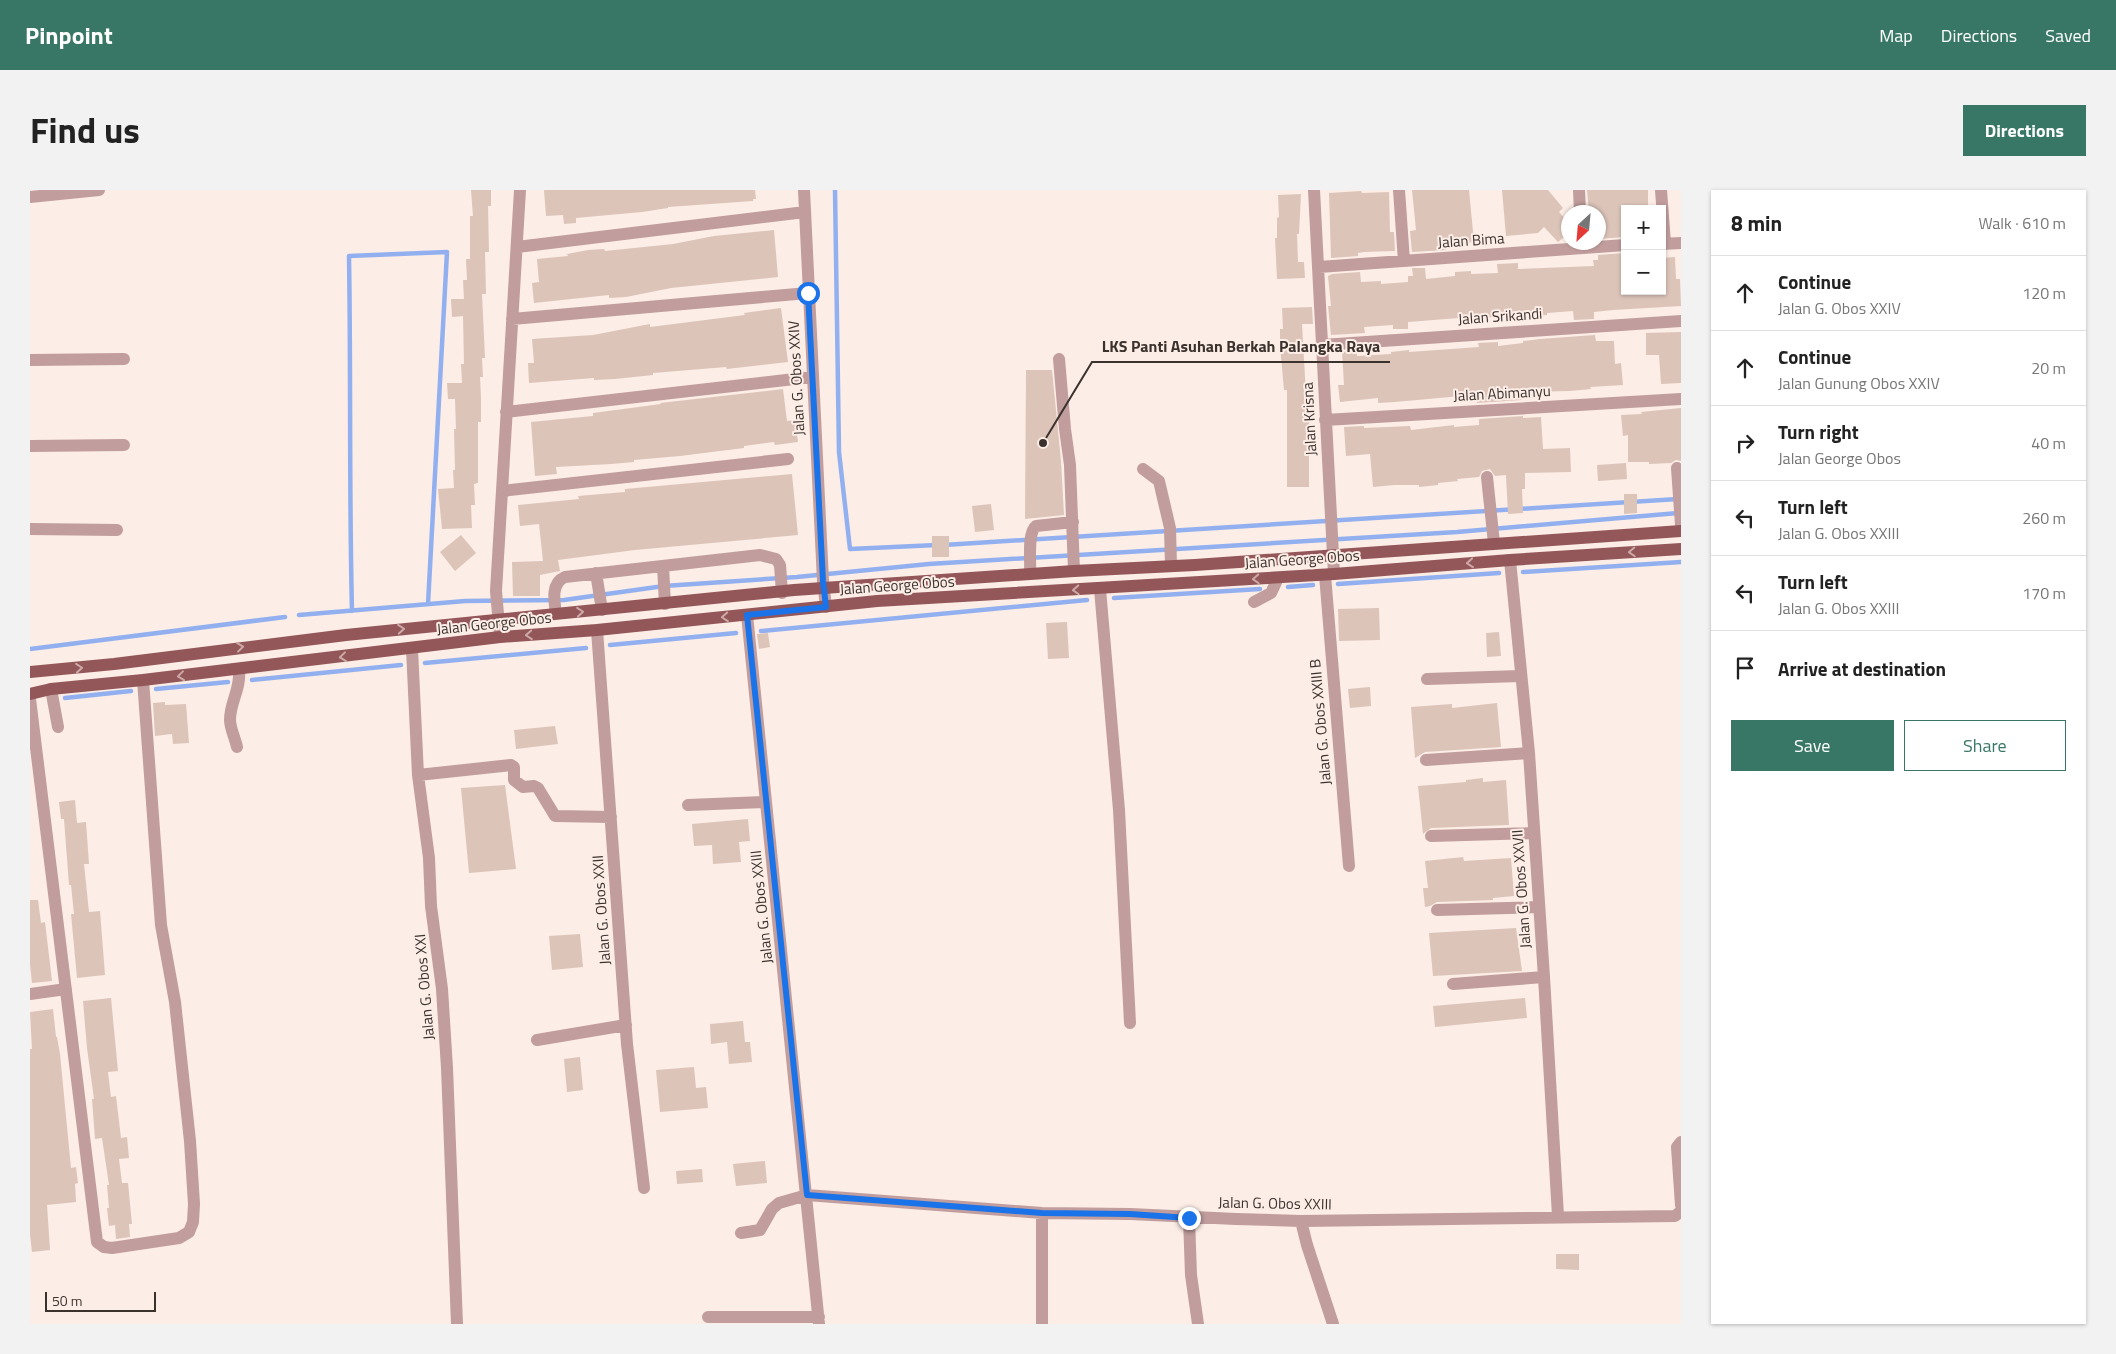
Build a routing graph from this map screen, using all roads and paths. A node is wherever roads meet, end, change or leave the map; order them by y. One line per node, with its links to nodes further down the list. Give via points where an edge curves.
1 (99, 190): 8 (street)
2 (520, 190): 16 (street)
3 (804, 190): 11 (street, Jalan G. Obos XXIV)
4 (1314, 190): 19 (street, Jalan Krisna)
5 (1399, 190): 18 (street)
6 (1579, 190): 9 (street)
7 (1661, 190): 10 (street)
8 (30, 197)
9 (1580, 205)
10 (1662, 205)
11 (805, 212): 16 (street); 20 (street, Jalan G. Obos XXIV)
12 (1681, 243): 13 (street)
13 (1666, 244)
14 (1606, 245): 15 (street, Jalan Bima)
15 (1621, 245)
16 (517, 247): 21 (street)
17 (1561, 247): 18 (street, Jalan Bima)
18 (1404, 261): 19 (street, Jalan Bima)
19 (1319, 267): 23 (street, Jalan Krisna)
20 (808, 293): 21 (street); 27 (street, Jalan G. Obos XXIV)
21 (512, 319): 29 (street)
22 (1681, 321): 23 (street, Jalan Srikandi)
23 (1322, 344): 30 (street, Jalan Krisna)
24 (124, 359): 26 (street)
25 (1059, 359): 39 (street)
26 (30, 360)
27 (812, 377): 29 (street); 56 (street, Jalan G. Obos XXIV)
28 (1681, 399): 30 (street, Jalan Abimanyu)
29 (506, 412): 37 (street)
30 (1325, 420): 46 (street, Jalan Krisna)
31 (124, 445): 32 (street)
32 (30, 446)
33 (788, 460): 37 (street)
34 (1676, 468): 38 (street)
35 (1143, 469): 51 (street, via 1159,481 1170,528)
36 (1488, 478): 44 (street)
37 (502, 491): 63 (street)
38 (1680, 514): 40 (street)
39 (1073, 522): 47 (street); 49 (street, via 1036,526 1031,532)
40 (1681, 525)
41 (30, 529): 42 (street)
42 (117, 530)
43 (1681, 531): 44 (main road, Jalan George Obos)
44 (1493, 534): 46 (main road, Jalan George Obos)
45 (1681, 549): 48 (main road, Jalan George Obos, one-way to 48)
46 (1332, 552): 51 (main road, Jalan George Obos); 53 (street, Jalan G. Obos XXIII B)
47 (1074, 560): 49 (main road, Jalan George Obos); 51 (main road, Jalan George Obos)
48 (1510, 560): 53 (main road, Jalan George Obos, one-way to 53); 70 (street, Jalan G. Obos XXVII)
49 (1031, 562): 56 (main road, Jalan George Obos)
50 (663, 566): 52 (street); 55 (street, via 760,555 776,559); 61 (street)
51 (1171, 566)
52 (596, 573): 58 (street); 60 (street, via 560,579 555,585)
53 (1329, 574): 54 (main road, Jalan George Obos); 86 (street, Jalan G. Obos XXIII B)
54 (1278, 578): 57 (main road, Jalan George Obos, one-way to 57); 59 (street, via 1271,593)
55 (781, 582): 56 (main road, Jalan George Obos); 61 (main road, Jalan George Obos)
56 (823, 585): 62 (street, Jalan G. Obos XXIV)
57 (1100, 589): 62 (main road, Jalan George Obos, one-way to 62, via 877,601); 93 (street, via 1119,810)
58 (600, 598): 60 (main road, Jalan George Obos, one-way to 58); 61 (main road, Jalan George Obos)
59 (1254, 602)
60 (555, 604): 63 (main road, Jalan George Obos)
61 (665, 604)
62 (826, 607): 64 (main road, Jalan George Obos)
63 (497, 614): 66 (street); 69 (main road, Jalan George Obos, one-way to 63)
64 (747, 615): 65 (main road, Jalan George Obos, one-way to 65); 81 (street, Jalan G. Obos XXIII)
65 (597, 630): 66 (main road, Jalan George Obos, one-way to 66); 83 (street, Jalan G. Obos XXII)
66 (500, 637): 67 (main road, Jalan George Obos)
67 (412, 649): 68 (main road, Jalan George Obos, one-way to 68); 80 (street, Jalan G. Obos XXI)
68 (239, 669): 72 (main road, Jalan George Obos, one-way to 72); 77 (street, via 240,683 230,720)
69 (30, 672)
70 (1520, 676): 71 (street); 78 (street, Jalan G. Obos XXVII)
71 (1427, 679)
72 (143, 680): 73 (main road, Jalan George Obos); 91 (street, via 161,925 175,1002 190,1141 193,1222 188,1232 179,1238 112,1248 97,1242)
73 (51, 689): 74 (main road, Jalan George Obos); 76 (street)
74 (30, 694)
75 (30, 699): 91 (street)
76 (58, 727)
77 (237, 747)
78 (1529, 754): 79 (street); 84 (street, Jalan G. Obos XXVII)
79 (1426, 760)
80 (418, 775): 83 (street, via 511,765 514,767 514,780 523,787 538,788 555,816); 108 (street, Jalan G. Obos XXI, via 442,989)
81 (766, 802): 82 (street); 98 (street, Jalan G. Obos XXIII)
82 (688, 805)
83 (611, 817): 94 (street, Jalan G. Obos XXII)
84 (1533, 833): 85 (street); 87 (street, Jalan G. Obos XXVII)
85 (1431, 836)
86 (1349, 866)
87 (1539, 907): 88 (street); 89 (street, Jalan G. Obos XXVII)
88 (1436, 910)
89 (1544, 978): 90 (street); 102 (street, Jalan G. Obos XXVII)
90 (1453, 984)
91 (66, 989): 92 (street)
92 (30, 994)
93 (1130, 1023)
94 (626, 1025): 95 (street); 97 (street, Jalan G. Obos XXII)
95 (537, 1040)
96 (1681, 1142): 99 (street, via 1678,1147)
97 (644, 1188)
98 (807, 1195): 101 (street, Jalan G. Obos XXIII); 105 (street, via 779,1203 760,1230); 107 (street, Jalan G. Obos XXIII)
99 (1681, 1205)
100 (1681, 1211): 102 (street, Jalan G. Obos XXIII, via 1675,1216)
101 (1042, 1213): 103 (street, Jalan G. Obos XXIII); 109 (street)
102 (1558, 1216): 104 (street, Jalan G. Obos XXIII)
103 (1189, 1218): 104 (street, Jalan G. Obos XXIII); 110 (street, via 1191,1275)
104 (1302, 1221): 111 (street)
105 (741, 1233)
106 (708, 1317): 107 (street)
107 (819, 1321)
108 (457, 1324)
109 (1042, 1324)
110 (1198, 1324)
111 (1333, 1324)

